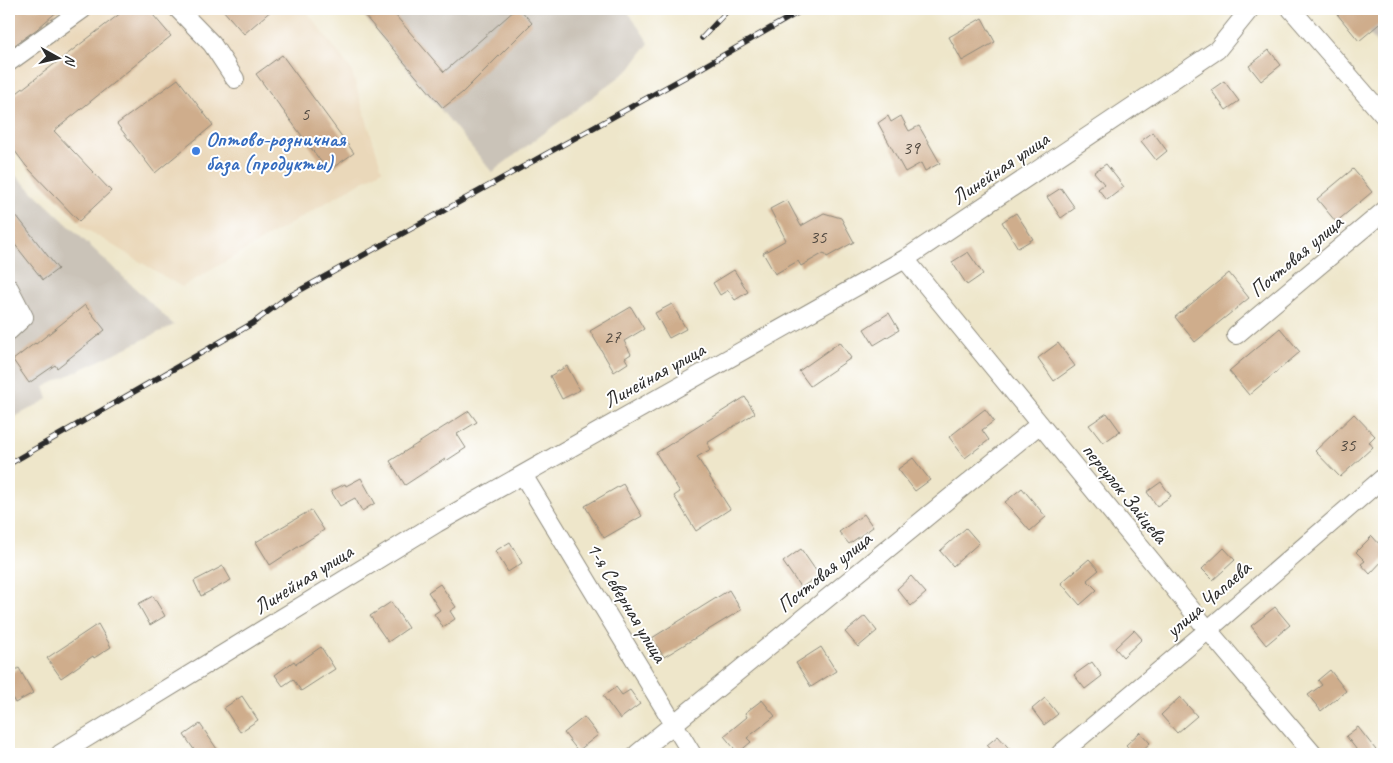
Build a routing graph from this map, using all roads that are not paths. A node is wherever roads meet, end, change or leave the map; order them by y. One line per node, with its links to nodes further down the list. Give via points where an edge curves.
1 (84, 9): 5 (street)
2 (178, 9): 6 (street, via 212,44)
3 (1250, 9): 9 (street, Линейная улица, via 1217,50)
4 (1291, 9): 7 (street)
5 (9, 62)
6 (235, 79)
7 (1384, 116)
8 (1384, 211): 12 (street, Почтовая улица)
9 (905, 259): 13 (street, переулок Зайцева); 14 (street, Линейная улица)
10 (9, 288): 11 (street, via 24,317)
11 (9, 332)
12 (1236, 336)
13 (1040, 424): 16 (street, переулок Зайцева); 17 (street, Почтовая улица)
14 (523, 474): 17 (street, 1-я Северная улица); 18 (street, Линейная улица, via 437,523)
15 (1384, 477): 16 (street, улица Чапаева)
16 (1208, 630): 21 (street, улица Чапаева); 22 (street, переулок Зайцева)
17 (675, 724): 19 (street, Почтовая улица); 20 (street, 1-я Северная улица)
18 (60, 754)
19 (637, 754)
20 (692, 754)
21 (1060, 754)
22 (1313, 754)

